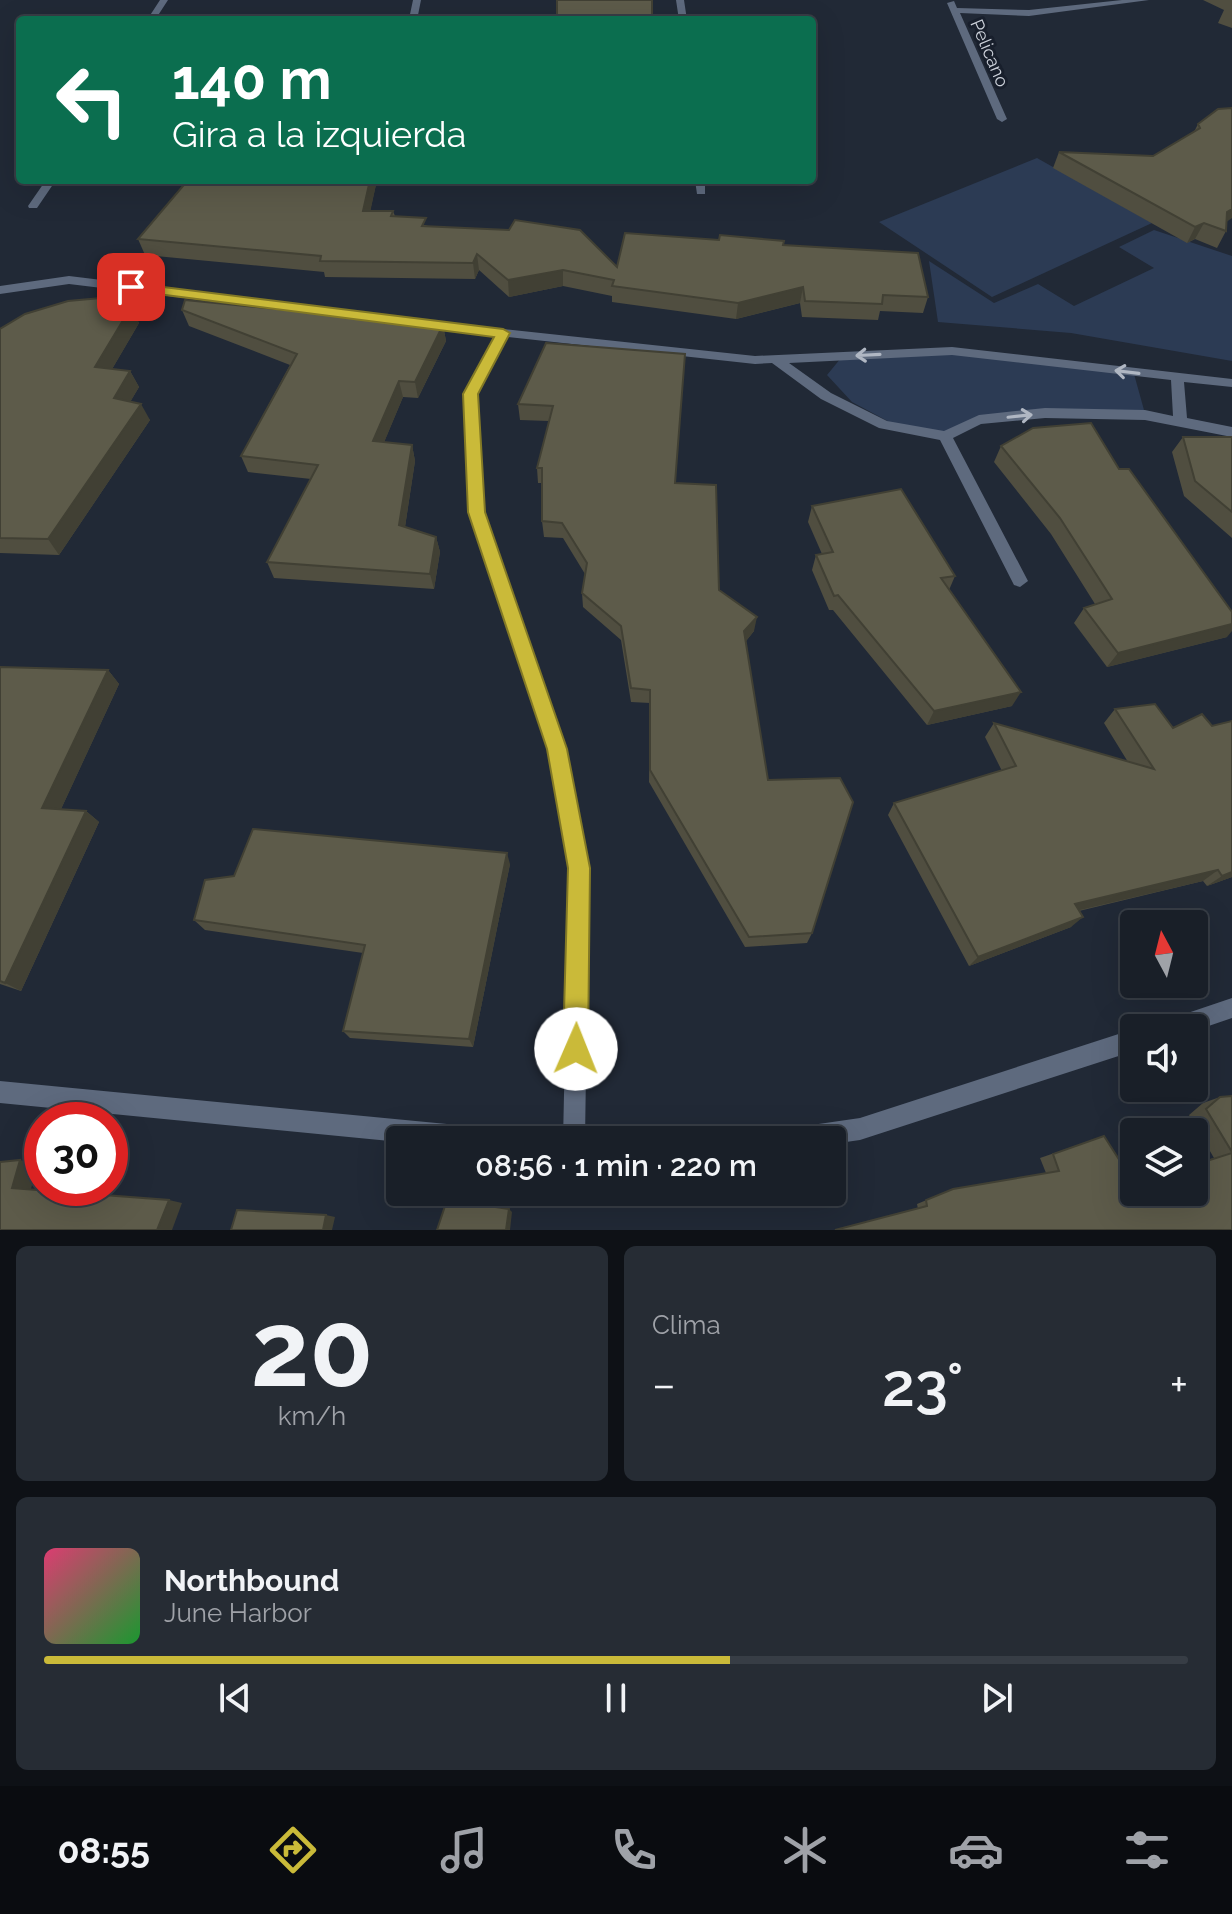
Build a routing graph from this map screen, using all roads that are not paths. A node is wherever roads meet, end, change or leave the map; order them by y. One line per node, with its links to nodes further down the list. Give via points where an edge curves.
1 (1145, 0): 2 (street, via 1029,13)
2 (952, 5): 3 (street, Pelicano)
3 (1002, 119)
4 (48, 184): 5 (street)
5 (33, 206)
6 (0, 290): 7 (street, via 69,280)
7 (503, 333): 8 (street); 19 (street, via 471,394 477,512 557,749 579,868)
8 (775, 359): 9 (street, one-way to 8, via 952,351); 13 (street, via 826,396 884,425)
9 (1177, 377): 10 (street); 11 (street)
10 (1232, 383)
11 (1180, 422): 12 (street); 13 (street, one-way to 11, via 979,420 1045,413 1145,415)
12 (1232, 432)
13 (945, 436): 14 (street)
14 (1020, 581)
15 (1232, 1008): 16 (street)
16 (1208, 1016)
17 (1120, 1045): 21 (street)
18 (0, 1092): 20 (street)
19 (574, 1126)
20 (386, 1129)
21 (846, 1131)

